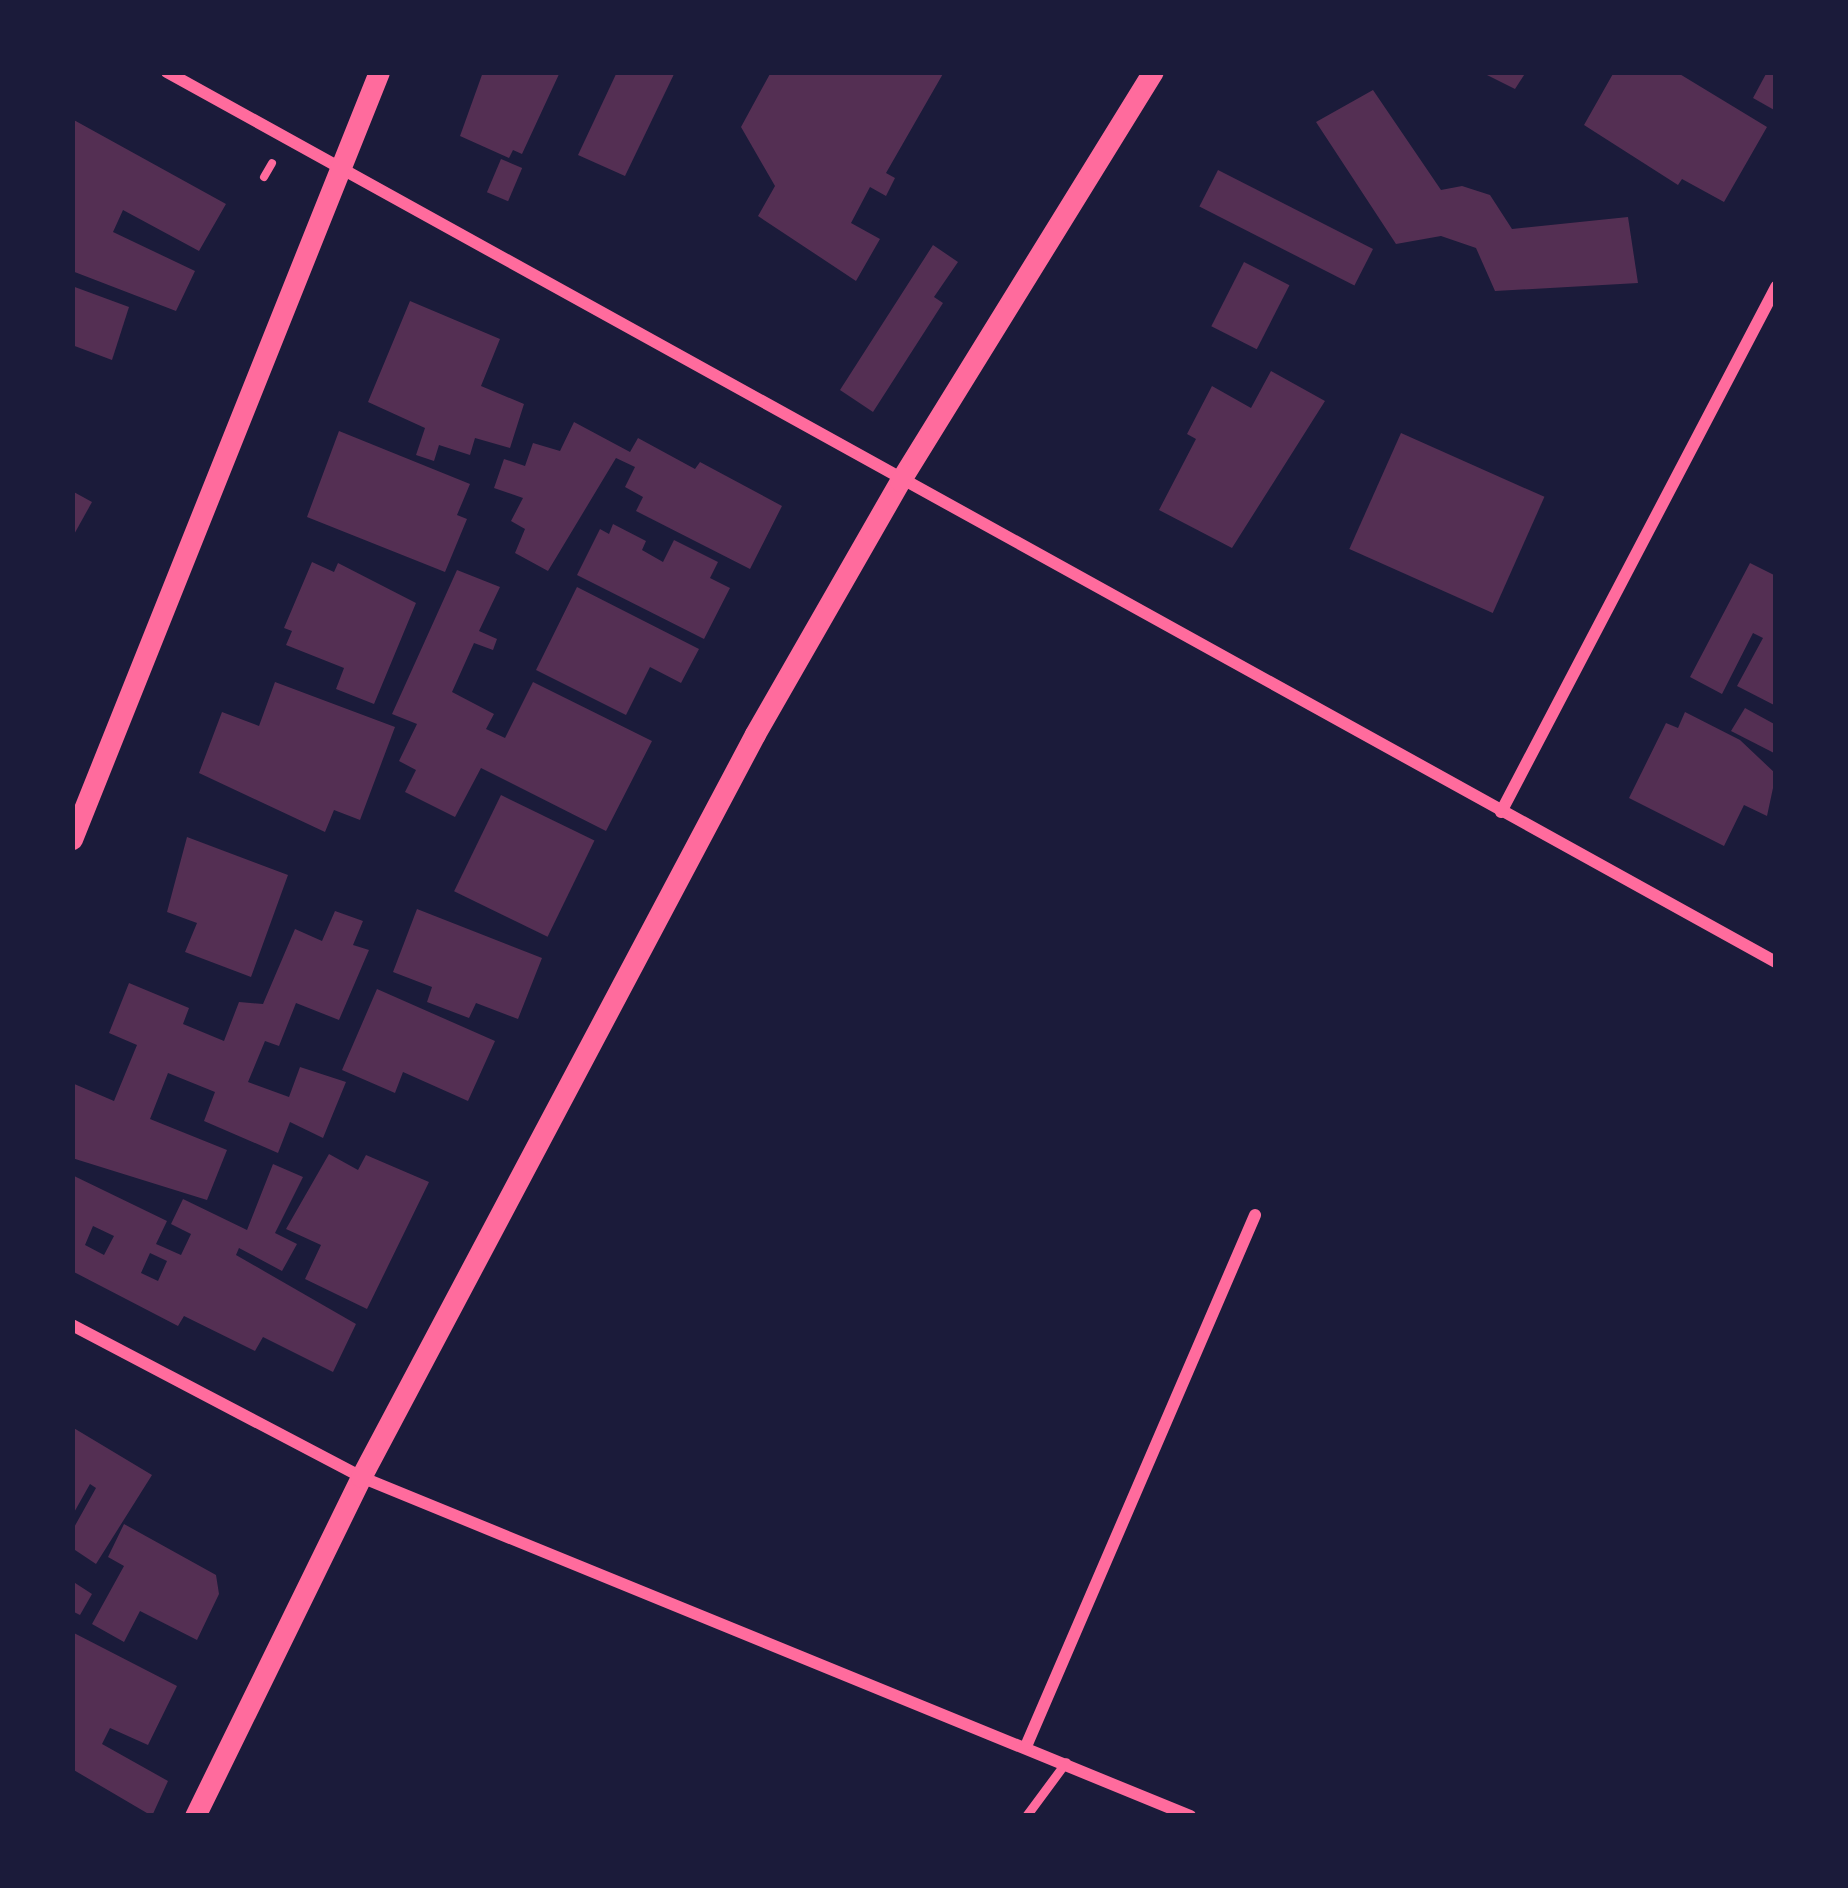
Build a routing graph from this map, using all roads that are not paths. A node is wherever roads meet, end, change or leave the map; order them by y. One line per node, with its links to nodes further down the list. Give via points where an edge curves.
1 (167, 72): 4 (street)
2 (379, 72): 4 (street)
3 (1154, 72): 6 (street)
4 (344, 169): 6 (street); 8 (street)
5 (1776, 287): 7 (street)
6 (899, 481): 7 (street); 12 (street, via 744,754)
7 (1501, 812): 9 (street)
8 (72, 839)
9 (1776, 962)
10 (1255, 1215): 13 (street)
11 (72, 1325): 12 (street)
12 (361, 1477): 13 (street); 15 (street)
13 (1027, 1744): 14 (street)
14 (1066, 1762): 16 (lane); 17 (street)
15 (195, 1816)
16 (1025, 1816)
17 (1190, 1816)

